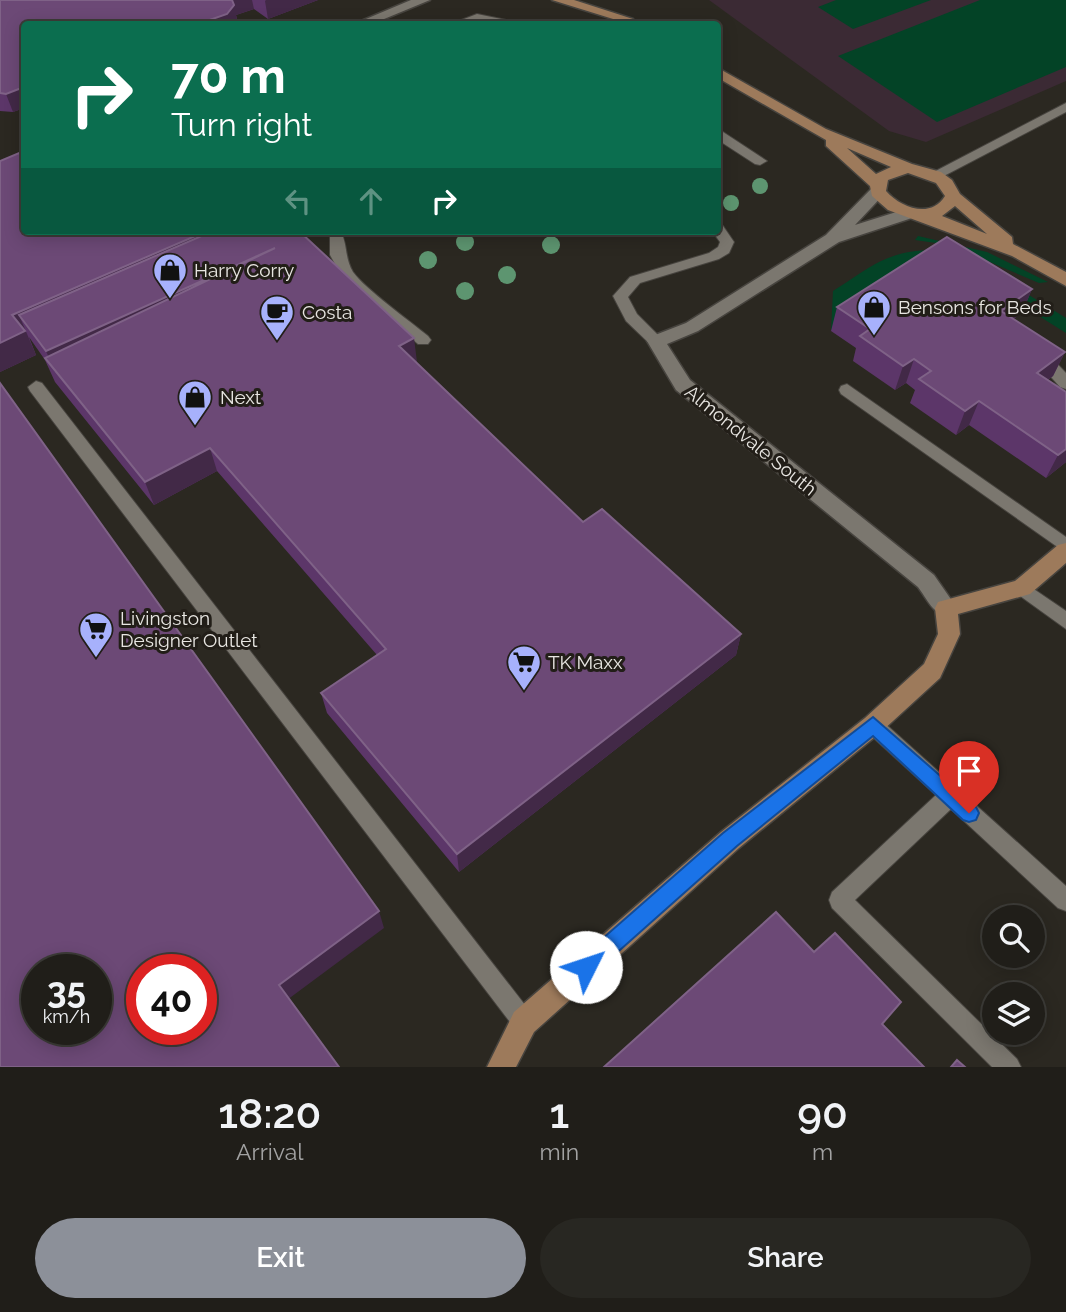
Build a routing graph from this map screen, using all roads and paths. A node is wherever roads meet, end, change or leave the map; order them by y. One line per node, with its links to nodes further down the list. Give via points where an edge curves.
1 (421, 0): 4 (street)
2 (559, 0): 7 (street)
3 (598, 0): 8 (street)
4 (368, 21)
5 (466, 21): 6 (lane, via 477,17)
6 (497, 21)
7 (627, 21)
8 (629, 21)
9 (721, 74): 11 (street)
10 (1066, 107): 15 (lane)
11 (821, 132): 14 (street); 16 (street)
12 (721, 137): 13 (lane)
13 (760, 161)
14 (908, 169): 15 (street); 16 (street, via 886,173)
15 (935, 175): 17 (street, via 951,188)
16 (878, 188): 18 (street, via 883,200); 21 (street)
17 (953, 196): 18 (street, via 944,209); 22 (street)
18 (916, 213): 21 (street); 22 (street)
19 (721, 233): 25 (lane, via 727,242 724,250 635,280 620,296 631,317)
20 (335, 235): 24 (lane, via 337,255 349,277)
21 (832, 239): 25 (street, via 692,327)
22 (1018, 251): 23 (street)
23 (1066, 279)
24 (423, 340)
25 (656, 341): 32 (street, Almondvale South, via 683,385 926,581)
26 (1038, 354): 27 (lane)
27 (1066, 383)
28 (36, 387): 37 (lane)
29 (847, 390): 30 (lane)
30 (1066, 549): 31 (street)
31 (1022, 588): 32 (street); 33 (lane)
32 (946, 608): 34 (street, via 949,634 932,671)
33 (1066, 621)
34 (873, 725): 35 (lane); 37 (street, via 730,839)
35 (950, 796): 36 (lane); 39 (lane, via 840,900)
36 (1066, 900)
37 (524, 1022): 38 (street)
38 (501, 1067)
39 (1009, 1067)

